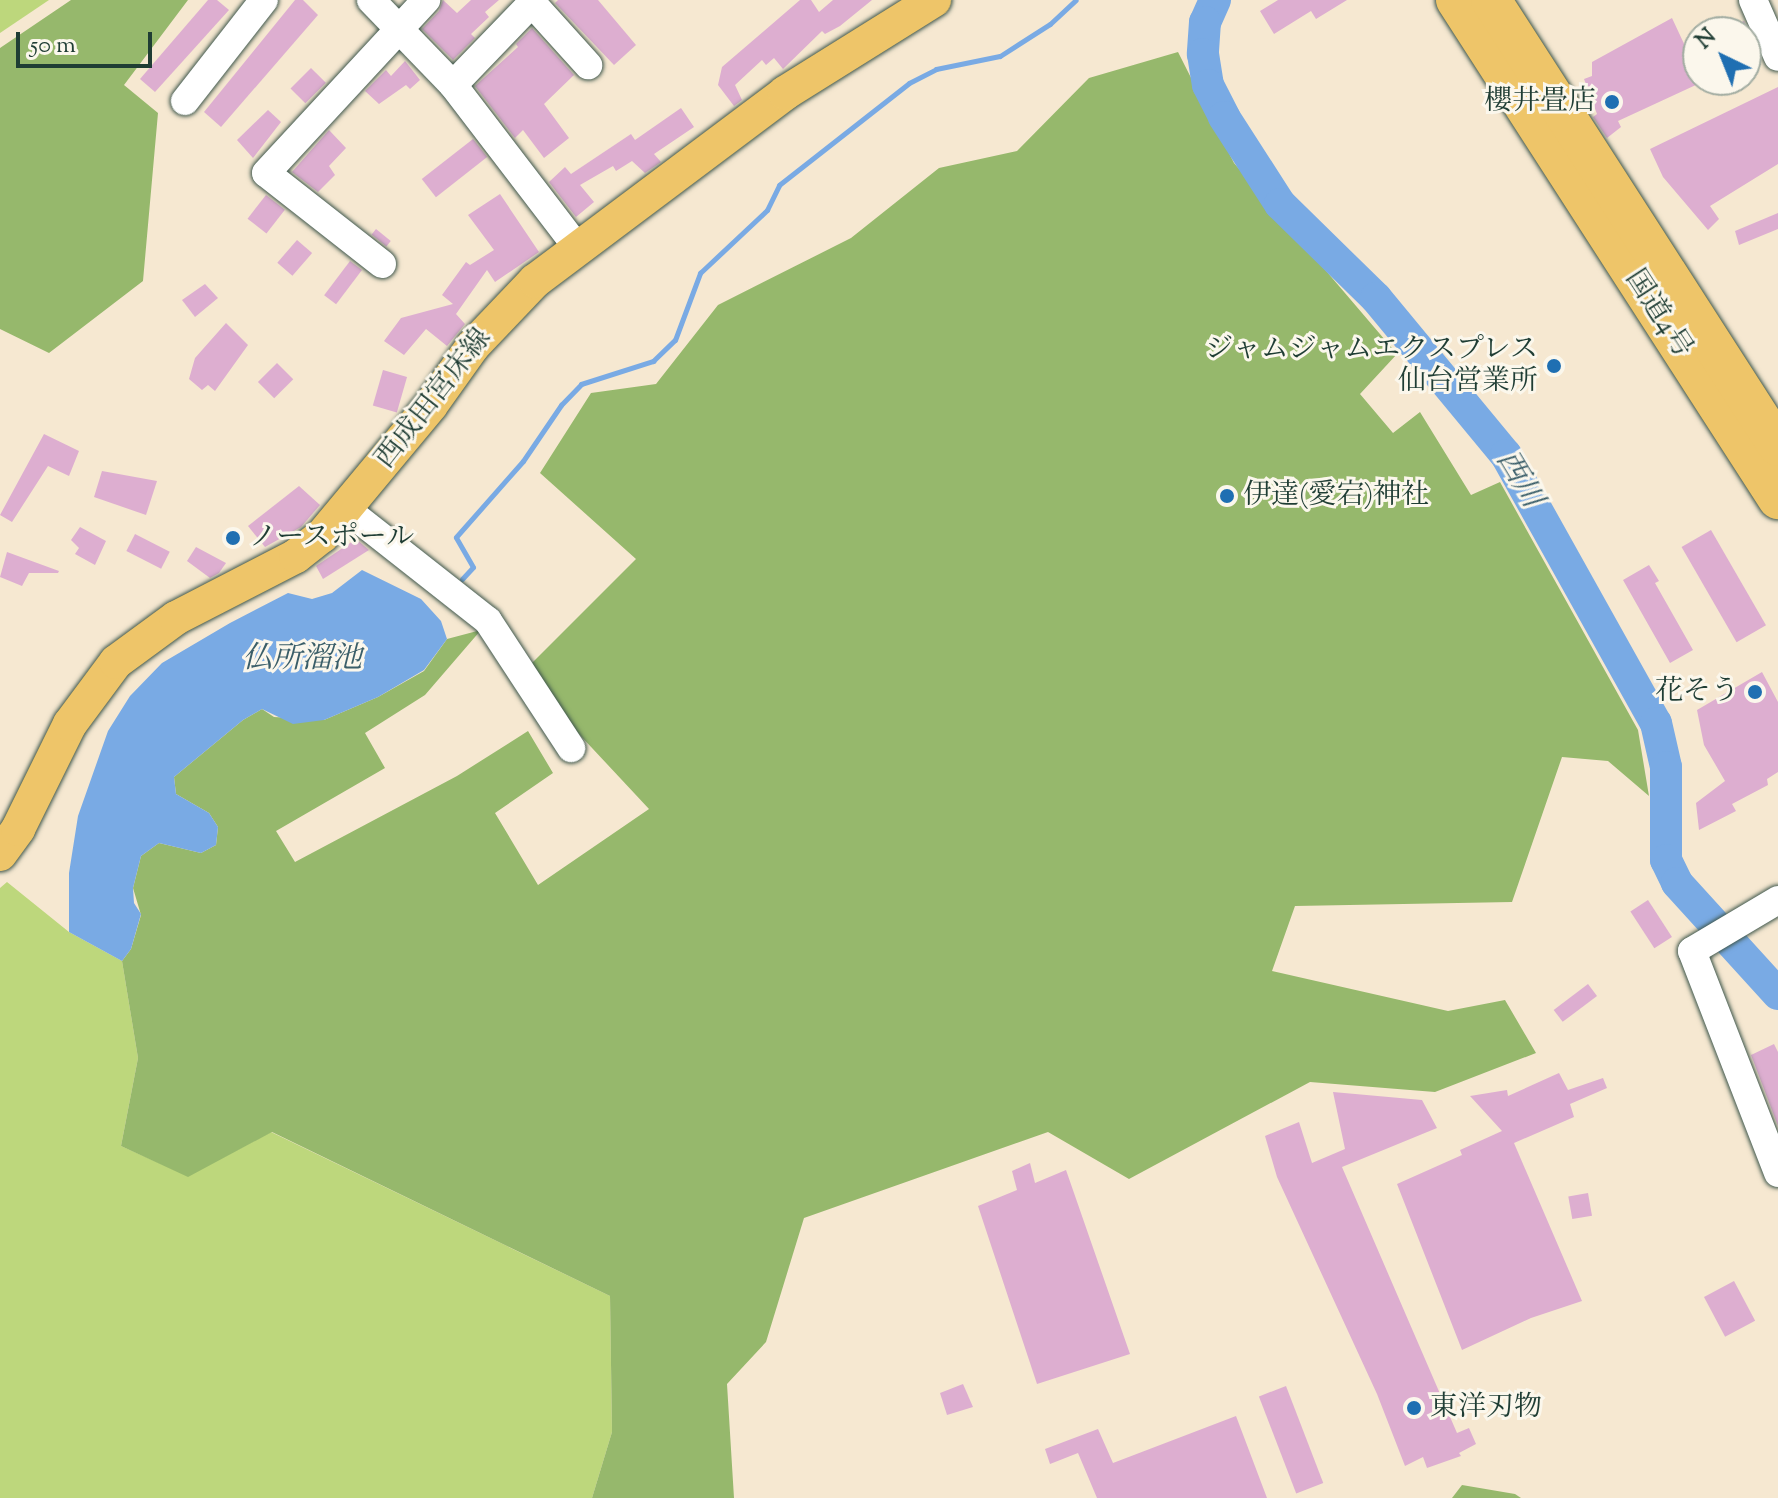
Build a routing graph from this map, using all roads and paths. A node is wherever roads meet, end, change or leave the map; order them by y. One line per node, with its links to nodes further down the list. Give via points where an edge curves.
1 (264, 0): 13 (street)
2 (371, 0): 9 (street)
3 (426, 0): 9 (street)
4 (934, 0): 15 (main road, 西成田宮床線, via 785,93)
5 (1456, 0): 14 (highway)
6 (1491, 0): 14 (highway)
7 (1519, 0): 14 (highway)
8 (1753, 0): 10 (street)
9 (399, 29): 12 (street); 16 (street, via 266,173)
10 (1778, 57)
11 (588, 65): 12 (street, via 532,3)
12 (453, 85): 15 (street)
13 (185, 101)
14 (1551, 123): 17 (highway, 国道4号); 18 (highway, 国道4号)
15 (577, 247): 19 (main road, 西成田宮床線, via 504,310)
16 (382, 264)
17 (1778, 446)
18 (1778, 499)
19 (347, 510): 20 (street, via 488,621); 21 (main road, 西成田宮床線, via 296,556 176,618 116,662 70,724)
20 (571, 748)
21 (0, 854)
22 (1778, 900): 23 (street, via 1692,951)
23 (1778, 1173)

